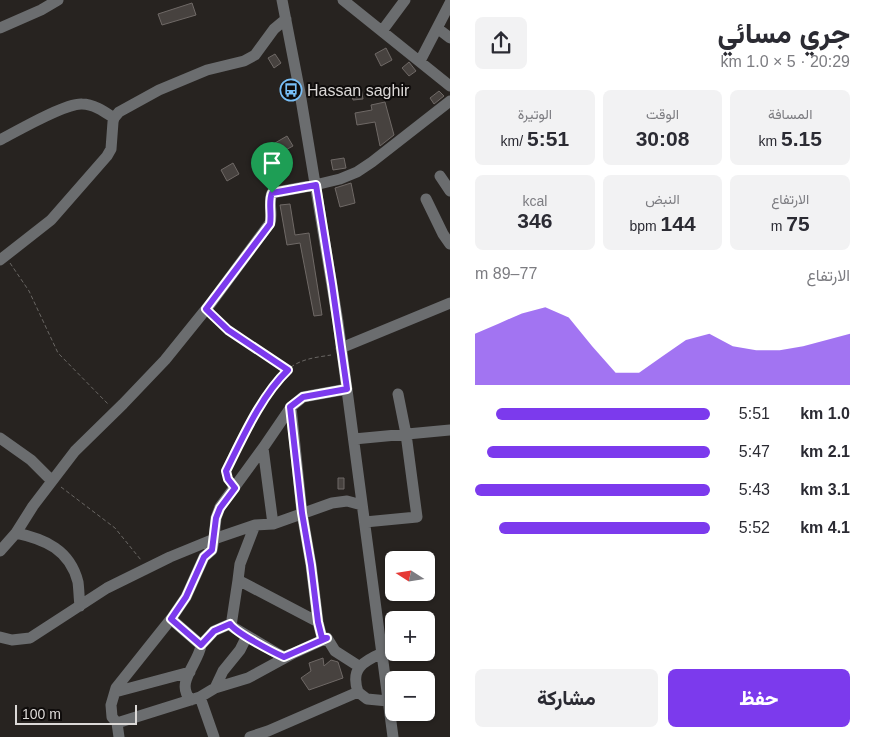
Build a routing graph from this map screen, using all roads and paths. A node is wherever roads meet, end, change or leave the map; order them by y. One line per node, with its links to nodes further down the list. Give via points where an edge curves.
1 (58, 0): 7 (street)
2 (282, 0): 6 (street)
3 (343, 0): 9 (street)
4 (405, 0): 9 (street)
5 (449, 9): 8 (street)
6 (286, 18): 14 (street, via 255,55 167,87 119,112); 17 (street)
7 (0, 28)
8 (437, 28): 10 (street); 11 (street)
9 (382, 31): 11 (street)
10 (450, 38)
11 (420, 61): 12 (street)
12 (449, 84)
13 (450, 101): 17 (street, via 357,172)
14 (114, 118): 15 (street, via 91,105 79,104 51,114); 21 (street, via 111,149 107,156 51,220)
15 (0, 140)
16 (440, 176): 18 (street)
17 (316, 185): 23 (street, via 272,193 270,224); 24 (street)
18 (450, 191)
19 (426, 199): 20 (street)
20 (450, 244)
21 (2, 258): 29 (path, via 29,291 58,353)
22 (450, 303): 24 (street)
23 (206, 309): 25 (path, via 228,330); 29 (street, via 166,360)
24 (342, 351): 25 (path, via 304,359); 26 (street)
25 (288, 370): 36 (path, via 277,381 226,471)
26 (347, 389): 28 (street, via 303,397); 33 (street)
27 (398, 394): 31 (street)
28 (290, 407): 34 (street); 38 (street)
29 (116, 411): 35 (street, via 75,451)
30 (450, 430): 31 (street)
31 (406, 434): 33 (street); 39 (street, via 417,517)
32 (0, 438): 35 (street, via 32,460)
33 (354, 439): 37 (street)
34 (263, 448): 36 (street); 40 (street)
35 (52, 481): 42 (street); 45 (path, via 115,528)
36 (235, 488): 43 (street, via 220,508)
37 (362, 505): 38 (street, via 347,500); 39 (street)
38 (302, 513): 40 (street); 49 (street)
39 (365, 522): 56 (street)
40 (274, 524): 41 (street)
41 (255, 525): 43 (street); 46 (street, via 240,564)
42 (16, 533): 44 (street); 47 (street, via 38,538 59,550 78,582)
43 (214, 539): 45 (street); 48 (street, via 212,550 204,557 186,597)
44 (0, 551)
45 (147, 568): 47 (street)
46 (238, 580): 49 (street); 50 (street)
47 (80, 606): 52 (street, via 30,638 12,640)
48 (171, 619): 54 (street); 61 (street)
49 (318, 622): 53 (street, via 322,638)
50 (230, 624): 51 (street); 54 (street, via 214,631)
51 (247, 636): 55 (street, via 284,657); 60 (street, via 222,671)
52 (0, 637)
53 (327, 638): 55 (street); 57 (street, via 335,651)
54 (201, 645): 58 (street)
55 (294, 653): 60 (street, via 248,678)
56 (382, 653): 57 (street); 59 (street)
57 (360, 666): 62 (street, via 355,683)
58 (190, 672): 61 (street); 63 (street, via 186,695)
59 (385, 677)
60 (215, 688): 63 (street)
61 (115, 692): 66 (street, via 111,705 112,717)
62 (358, 692): 64 (street, via 367,699); 69 (street)
63 (196, 699): 66 (street); 68 (street)
64 (385, 701)
65 (391, 721): 70 (street)
66 (117, 723): 67 (street)
67 (118, 737)
68 (214, 737)
69 (250, 737)
70 (393, 737)

